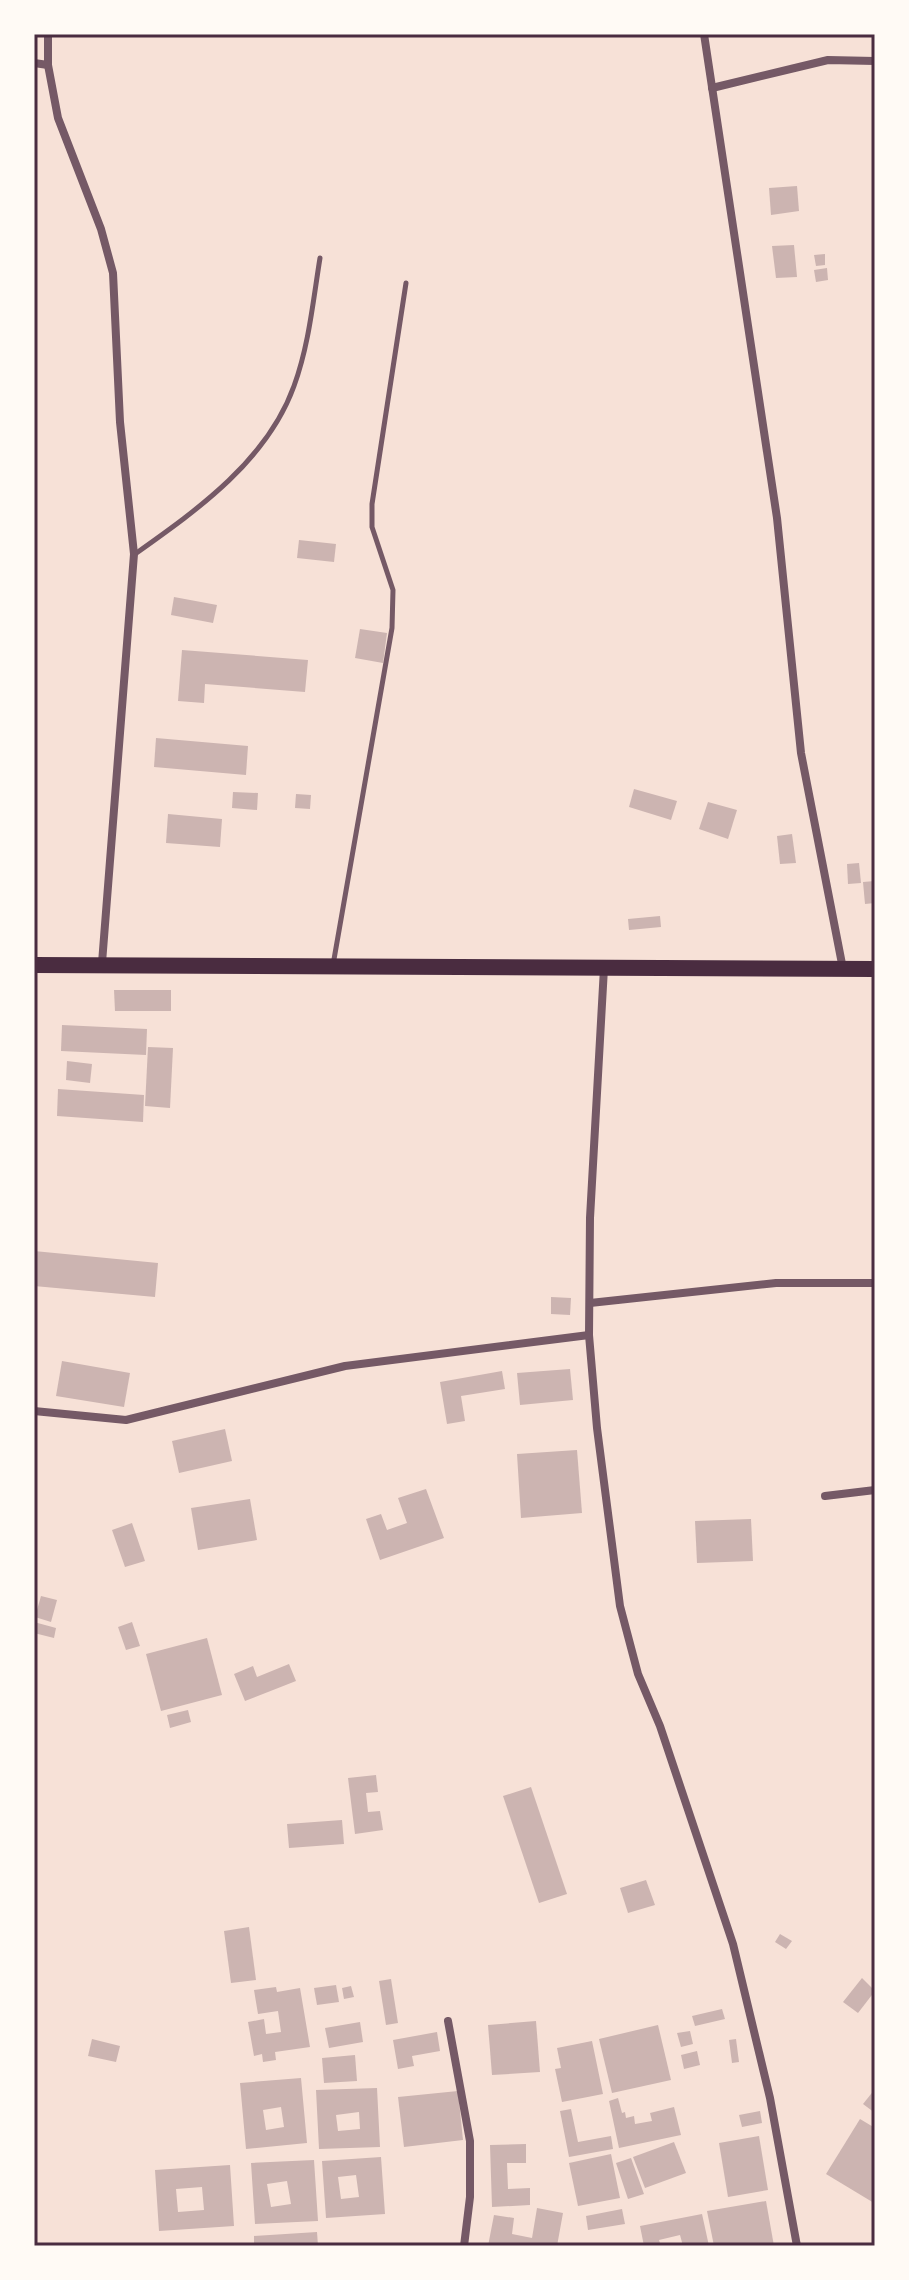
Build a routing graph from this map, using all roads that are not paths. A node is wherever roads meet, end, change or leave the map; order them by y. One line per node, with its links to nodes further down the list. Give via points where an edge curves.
1 (48, 34): 5 (street)
2 (704, 34): 6 (street)
3 (875, 61): 6 (street, via 828,60)
4 (34, 63): 5 (street)
5 (48, 65): 9 (street, via 58,118 113,273 120,422)
6 (712, 88): 14 (street, via 777,518 801,753)
7 (320, 258): 9 (lane, via 294,386 275,426 202,507)
8 (406, 283): 12 (lane, via 372,504 372,527 393,590 392,628)
9 (134, 554): 10 (street)
10 (102, 963): 11 (highway); 12 (highway)
11 (34, 965)
12 (333, 966): 13 (highway)
13 (604, 968): 14 (highway); 17 (street)
14 (843, 969): 15 (highway)
15 (875, 969)
16 (875, 1283): 17 (street, via 776,1283)
17 (590, 1303): 18 (street)
18 (589, 1335): 19 (street, via 345,1366 126,1420); 24 (street, via 628,1641 733,1944 779,2138)
19 (34, 1411)
20 (875, 1490): 21 (street)
21 (825, 1496)
22 (448, 2021): 23 (street, via 470,2141)
23 (464, 2246)
24 (797, 2246)

